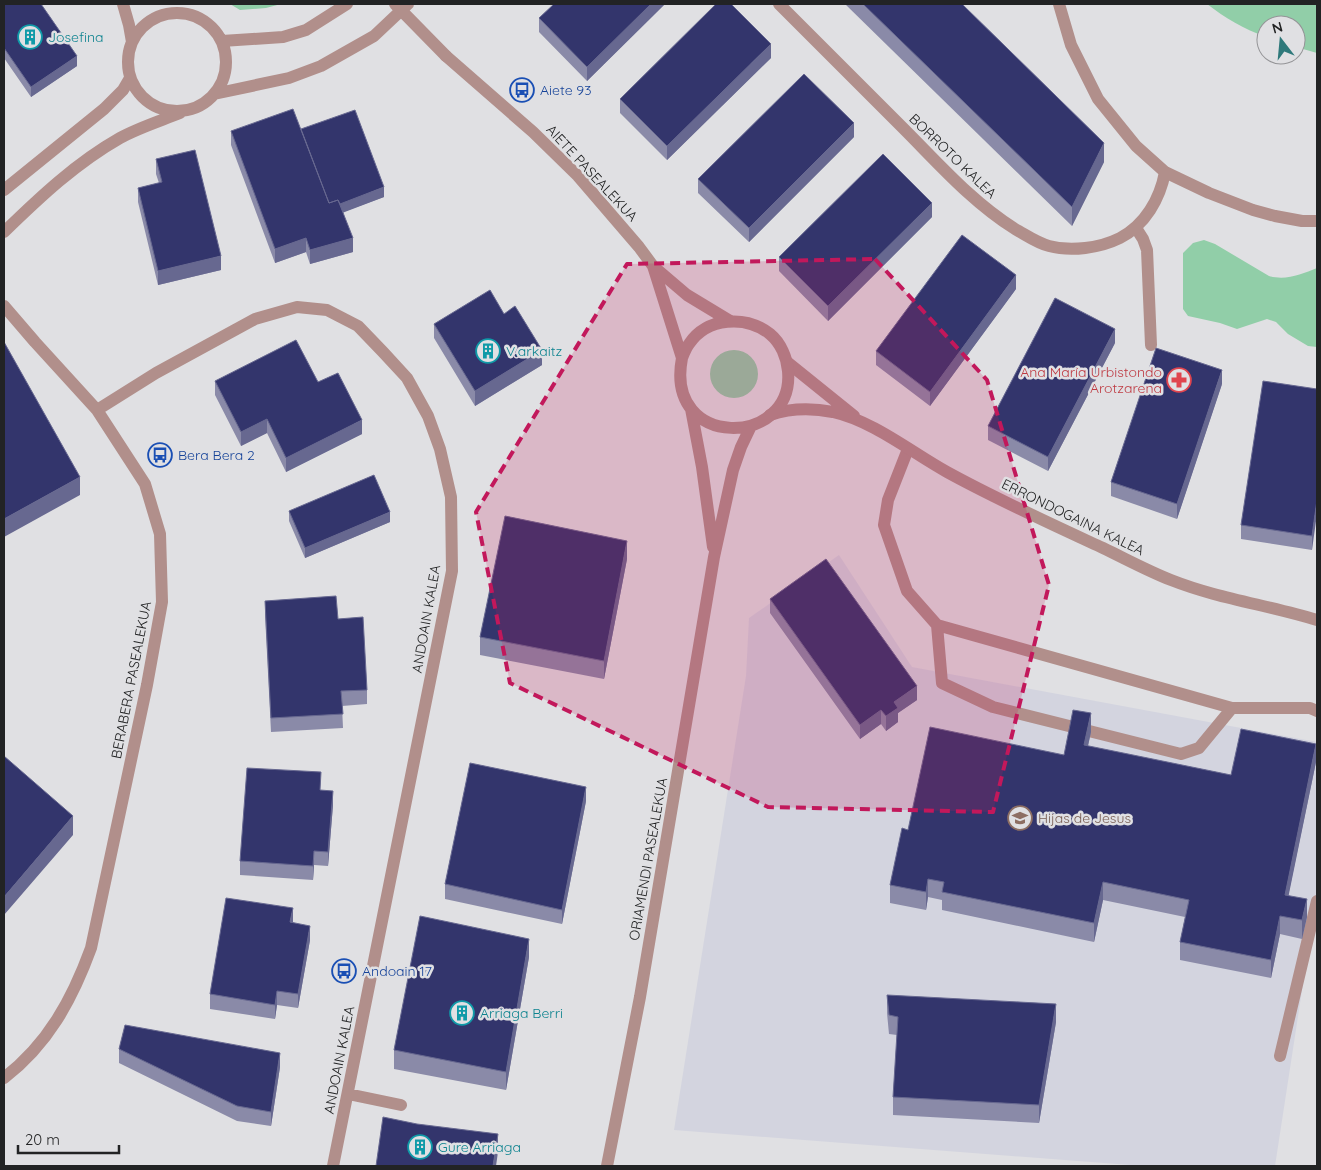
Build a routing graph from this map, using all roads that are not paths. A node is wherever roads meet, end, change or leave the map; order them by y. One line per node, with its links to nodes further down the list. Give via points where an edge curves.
1 (123, 4): 10 (street)
2 (166, 4): 8 (street)
3 (347, 4): 9 (street, via 306,30 283,38)
4 (395, 4): 19 (street, AIETE PASEALEKUA, bridge, via 446,56 578,176)
5 (408, 4): 12 (street, via 374,36 321,66 289,78)
6 (779, 4): 17 (street, BORROTO KALEA, via 977,202 1003,221 1049,246 1066,248 1111,242)
7 (1059, 4): 14 (street, via 1071,45 1098,99 1136,146)
8 (183, 13): 9 (street, via 212,27); 10 (street, via 167,13 152,19)
9 (222, 41): 12 (street, via 226,69)
10 (132, 42): 11 (street, via 128,60)
11 (130, 78): 13 (street, via 138,93 152,104 168,111); 15 (street, via 123,90 104,108)
12 (214, 94): 13 (street, via 196,108)
13 (184, 111): 18 (street, via 121,138 86,159)
14 (1165, 172): 16 (street, via 1253,210 1302,221); 17 (street, BORROTO KALEA, via 1154,205)
15 (4, 190)
16 (1317, 220)
17 (1136, 228): 22 (street, via 1147,250)
18 (4, 232)
19 (653, 266): 21 (street, AIETE PASEALEKUA, via 687,295); 23 (street, AIETE PASEALEKUA)
20 (4, 306): 26 (street, BERABERA PASEALEKUA)
21 (730, 321): 23 (street, via 714,324 700,332); 24 (street, via 760,327 772,336)
22 (1151, 345)
23 (682, 358): 25 (street, via 680,383)
24 (787, 362): 27 (street, via 784,396); 28 (street, ERRONDOGAINA KALEA)
25 (691, 409): 29 (street, via 703,420 719,427); 31 (street, ORIAMENDI PASEALEKUA)
26 (97, 410): 40 (street, BERABERA PASEALEKUA, via 145,484 160,534 162,602 91,948 79,982 62,1014 40,1044); 41 (street, ANDOAIN KALEA, via 156,373 255,319 298,307 327,310 358,326 407,378 434,432 451,497 452,572)
27 (770, 415): 28 (street, ERRONDOGAINA KALEA, via 791,410 815,410 834,412); 29 (street)
28 (866, 425): 30 (street, ERRONDOGAINA KALEA)
29 (751, 426): 31 (street, ORIAMENDI PASEALEKUA, via 733,470)
30 (908, 449): 33 (street, ERRONDOGAINA KALEA, via 947,472 1170,580); 35 (street, via 888,500 884,526 907,591)
31 (714, 557): 44 (street, ORIAMENDI PASEALEKUA, via 640,997)
32 (1317, 610): 33 (street, ERRONDOGAINA KALEA)
33 (1278, 611): 34 (street, ERRONDOGAINA KALEA)
34 (1317, 620)
35 (937, 625): 36 (street); 36 (street, via 942,683 993,707 1181,754 1199,748)
36 (1232, 708): 37 (street)
37 (1317, 710)
38 (1317, 901): 39 (street)
39 (1280, 1056)
40 (4, 1078)
41 (348, 1094): 42 (street); 43 (street, ANDOAIN KALEA)
42 (401, 1105)
43 (333, 1166)
44 (607, 1166)

